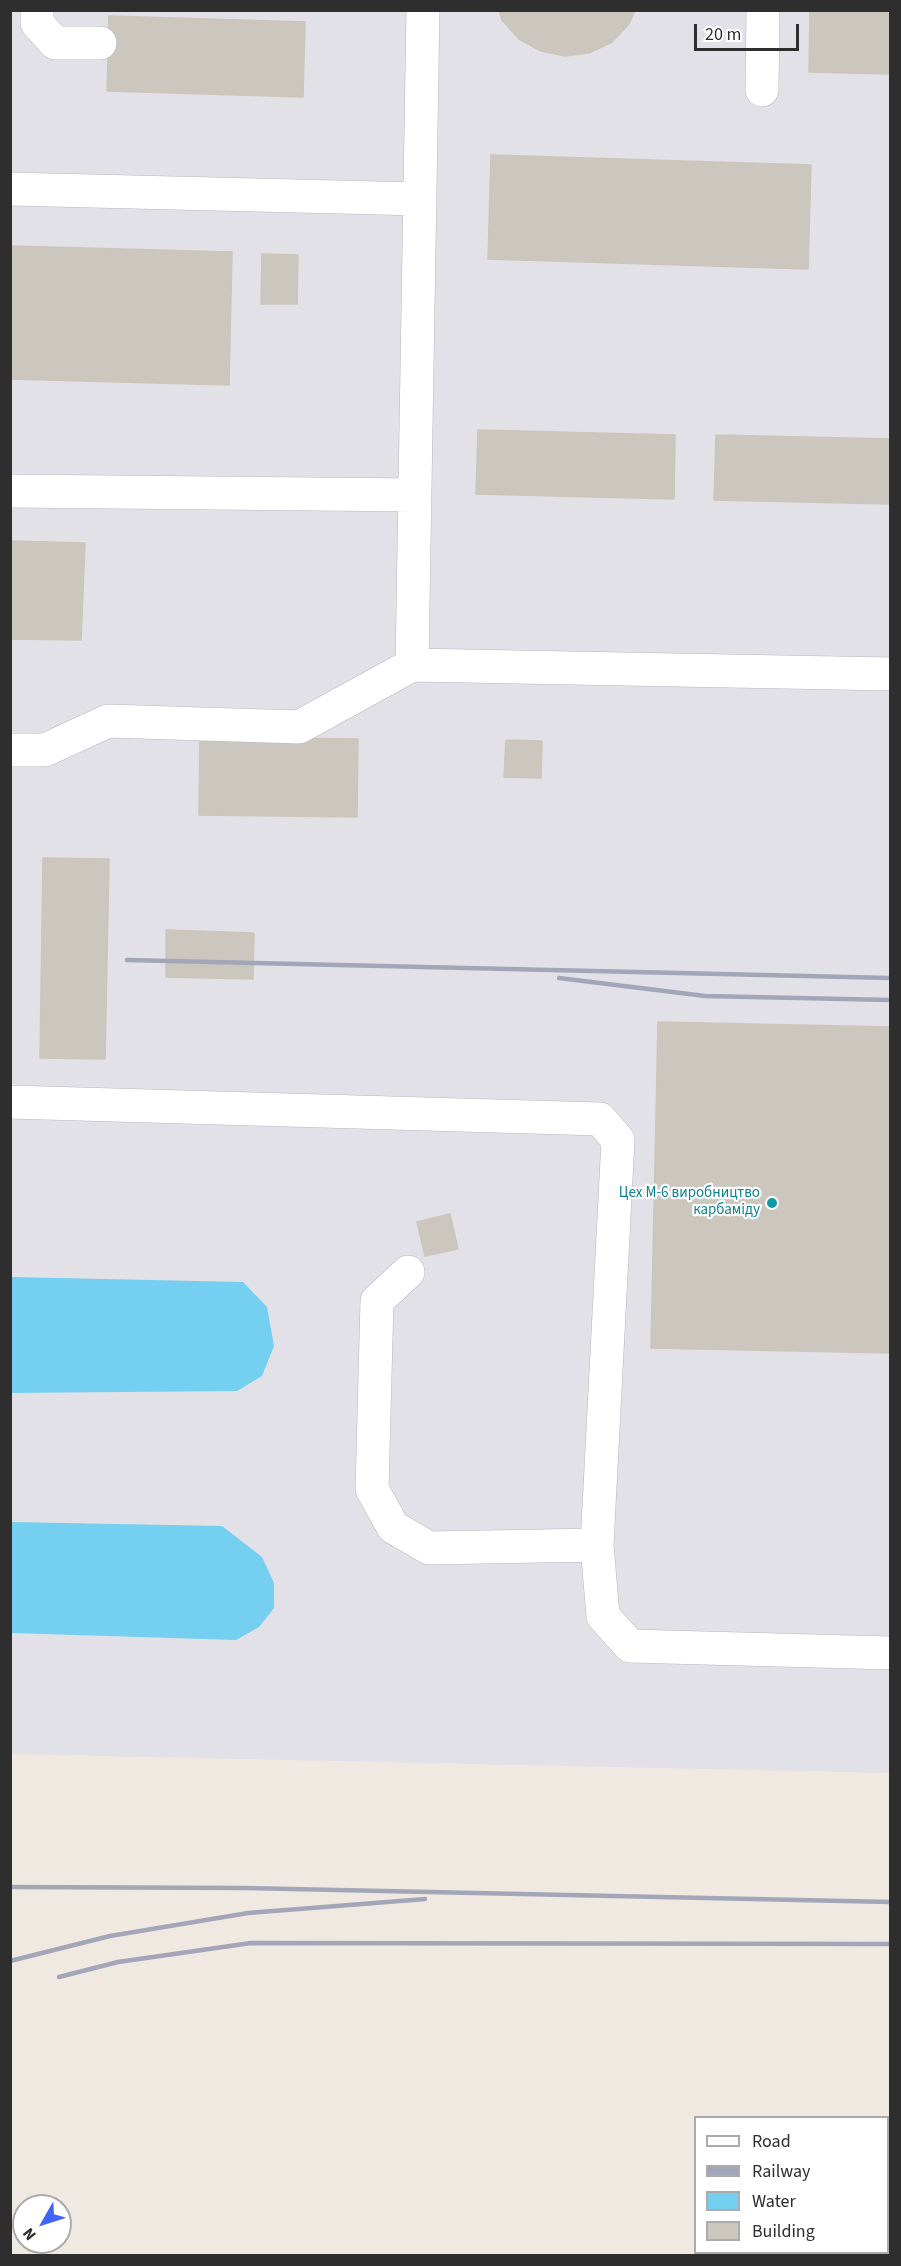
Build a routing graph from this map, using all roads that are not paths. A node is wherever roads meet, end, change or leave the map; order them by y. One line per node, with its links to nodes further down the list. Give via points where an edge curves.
1 (37, 10): 4 (lane, via 37,23 56,43)
2 (423, 10): 7 (lane)
3 (763, 10): 5 (lane)
4 (100, 43)
5 (762, 90)
6 (10, 189): 7 (lane)
7 (420, 199): 9 (lane)
8 (10, 491): 9 (lane)
9 (415, 495): 10 (lane)
10 (412, 665): 11 (lane); 12 (lane, via 299,727 108,721 45,750)
11 (891, 674)
12 (10, 750)
13 (10, 1102): 15 (lane, via 600,1119 618,1140)
14 (408, 1272): 15 (lane, via 377,1301 372,1489 393,1527 429,1548)
15 (597, 1545): 16 (lane, via 603,1616 630,1646)
16 (891, 1653)

